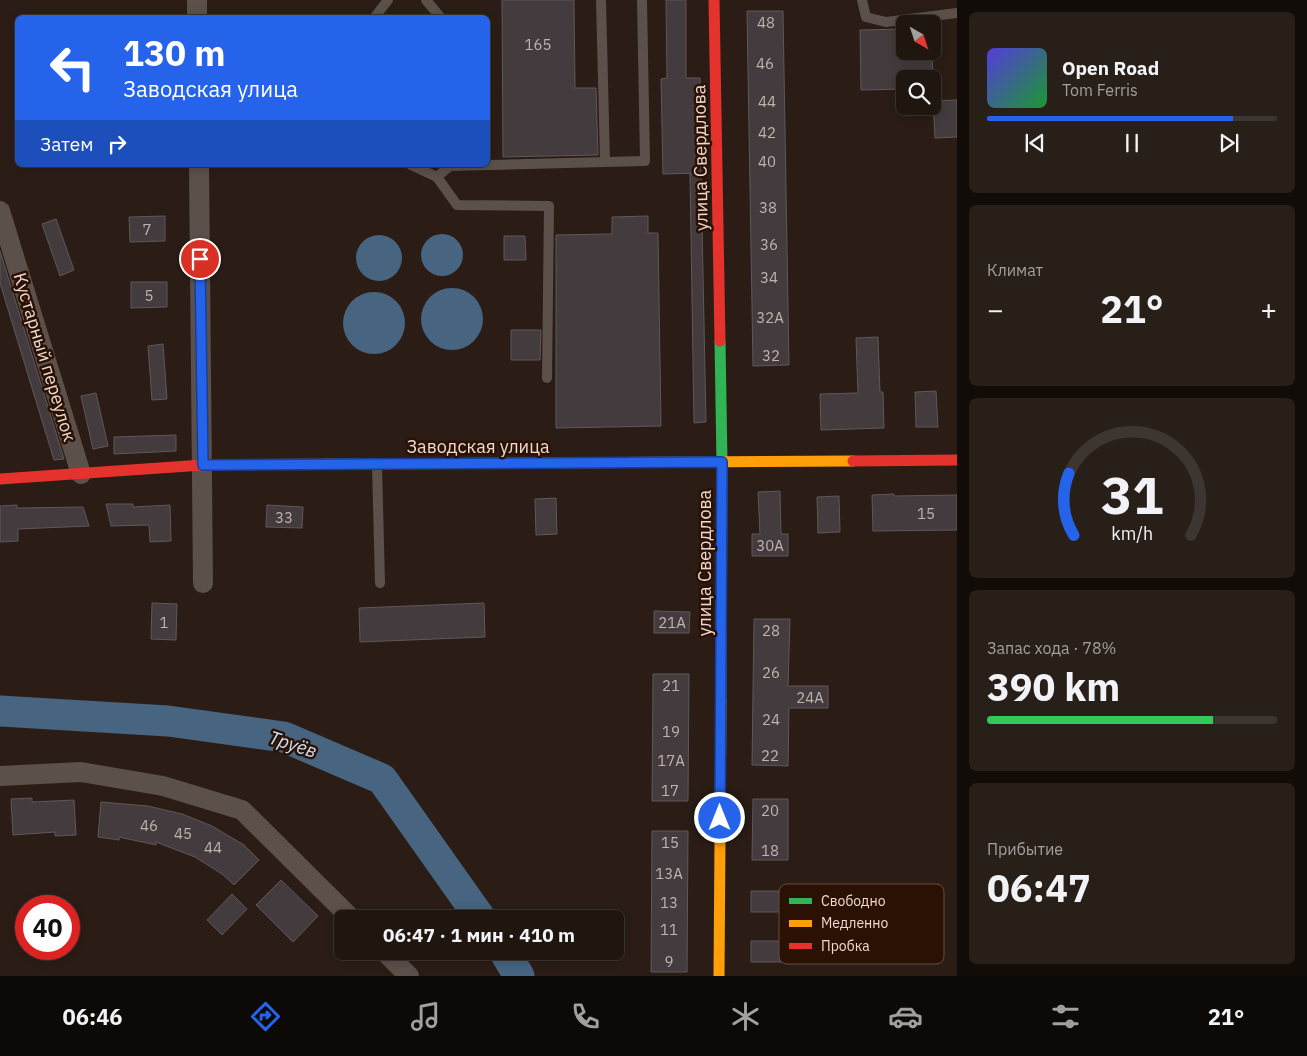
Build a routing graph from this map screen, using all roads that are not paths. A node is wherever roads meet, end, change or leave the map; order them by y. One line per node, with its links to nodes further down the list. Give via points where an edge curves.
1 (197, 0): 9 (street)
2 (388, 0): 10 (lane)
3 (426, 0): 11 (lane)
4 (601, 0): 12 (lane)
5 (642, 0): 12 (lane, via 645,161)
6 (714, 0): 21 (street, улица Свердлова)
7 (862, 0): 8 (lane, via 866,17 886,22)
8 (957, 13)
9 (197, 15)
10 (376, 15)
11 (438, 15)
12 (605, 162): 13 (lane)
13 (490, 165)
14 (199, 167): 23 (street)
15 (415, 167): 17 (lane)
16 (449, 167): 17 (lane)
17 (437, 177): 19 (lane, via 457,205 549,206)
18 (0, 211): 24 (street, Кустарный переулок)
19 (547, 378)
20 (957, 460): 21 (street, Заводская улица)
21 (722, 462): 22 (street, Заводская улица); 32 (street, улица Свердлова)
22 (377, 464): 23 (street, Заводская улица); 26 (lane)
23 (203, 465): 24 (street, Заводская улица); 27 (street)
24 (81, 474): 25 (street, Заводская улица)
25 (0, 479)
26 (380, 582)
27 (204, 583)
28 (0, 776): 29 (street, via 81,772 164,786 242,810)
29 (343, 910)
30 (393, 960): 31 (street)
31 (409, 976)
32 (719, 976)

